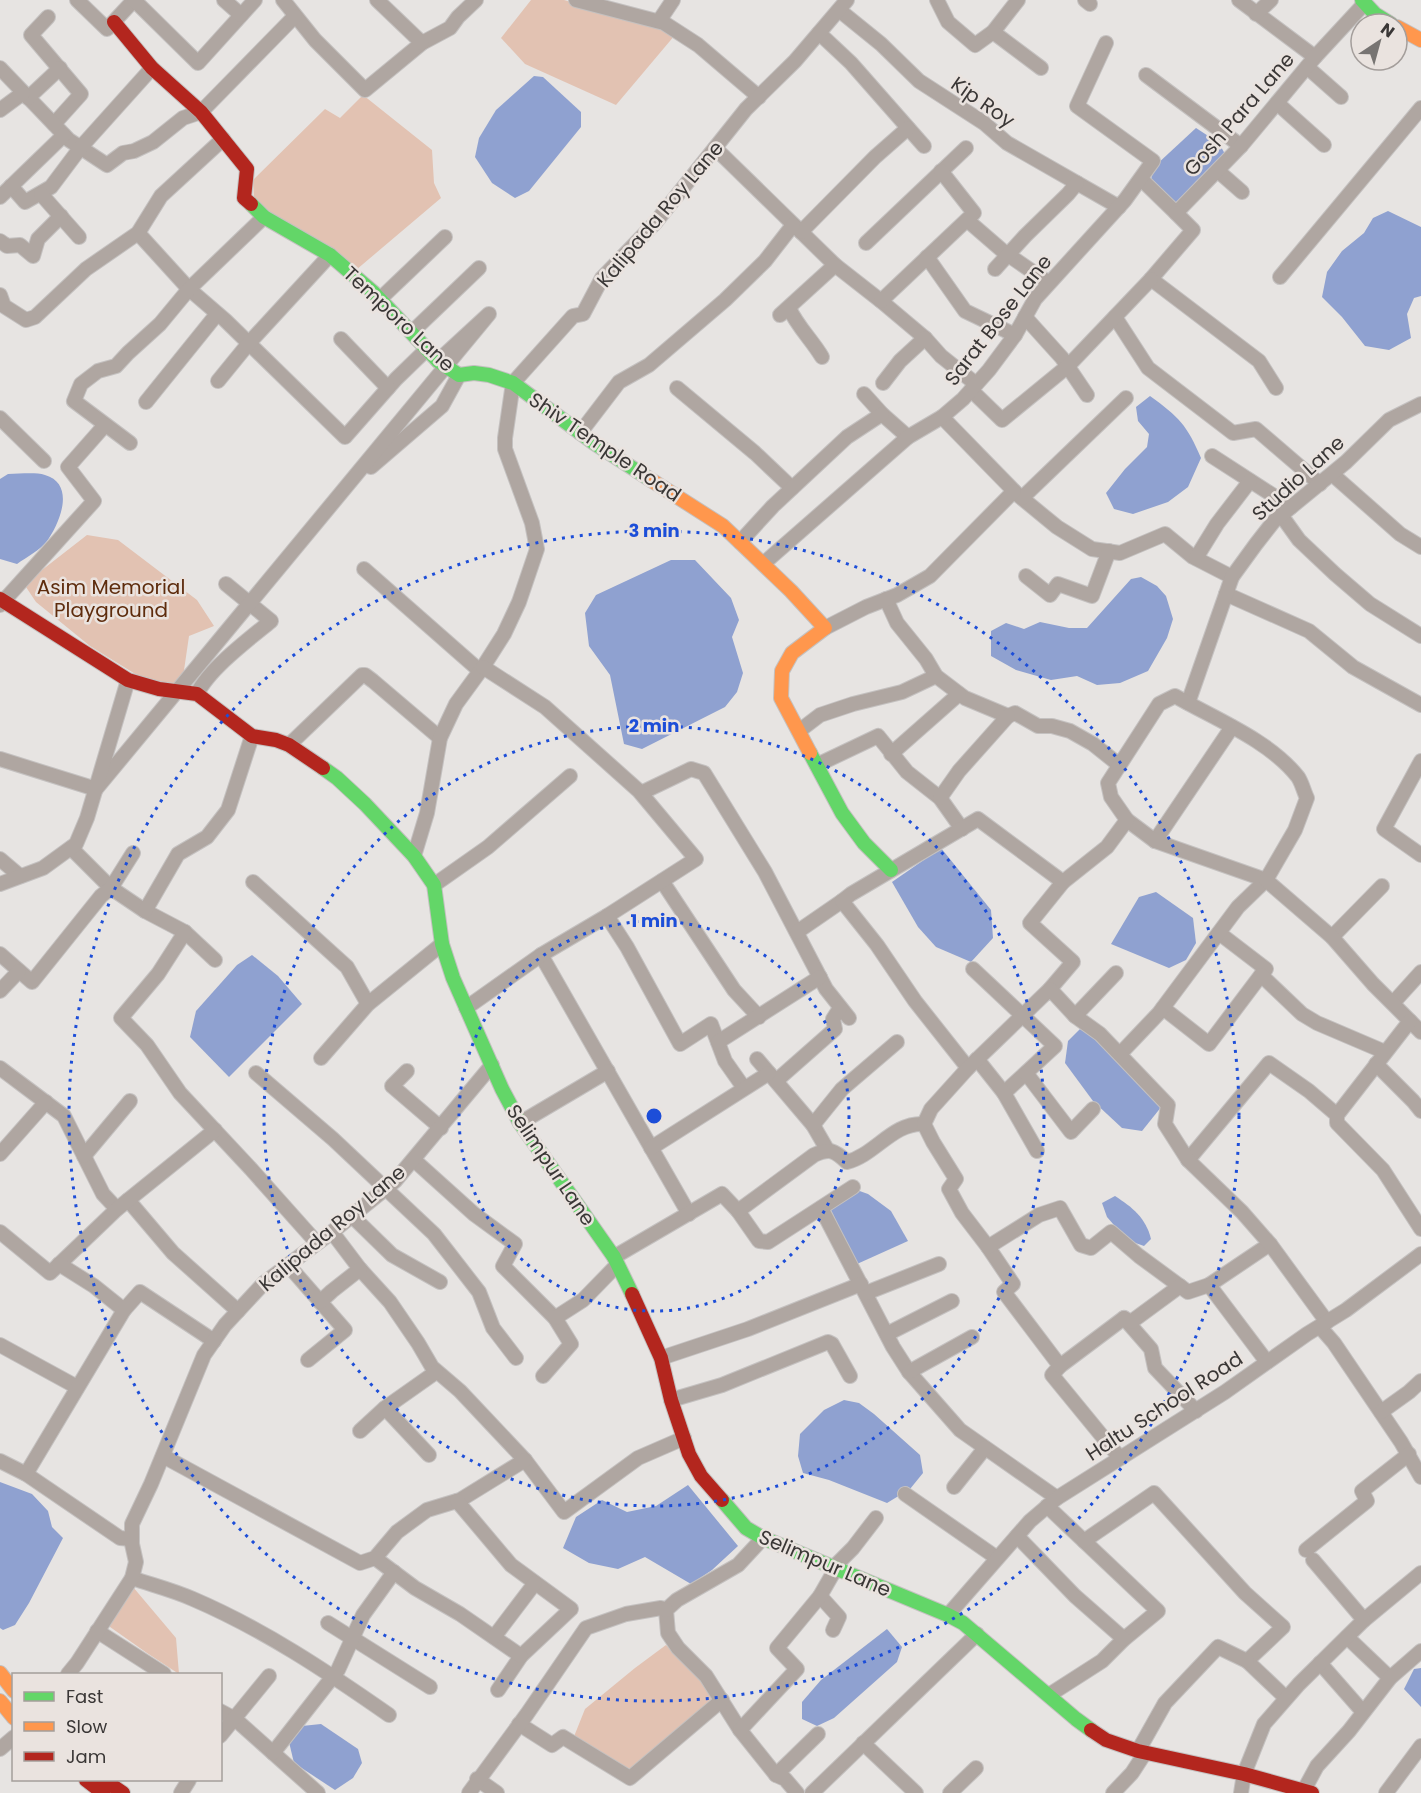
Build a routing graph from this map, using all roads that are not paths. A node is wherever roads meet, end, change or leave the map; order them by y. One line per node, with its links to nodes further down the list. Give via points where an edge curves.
1 (77, 0): 21 (street, via 107,29)
2 (134, 0): 17 (street, via 198,63); 21 (street)
3 (224, 0): 17 (street)
4 (255, 0): 17 (street)
5 (283, 0): 18 (street)
6 (377, 0): 24 (street)
7 (476, 0): 24 (street, via 450,28)
8 (576, 0): 20 (street)
9 (673, 0): 20 (street)
10 (936, 0): 22 (street, via 948,22 975,45)
11 (1018, 0): 22 (street)
12 (1239, 0): 16 (street)
13 (1271, 0): 16 (street)
14 (1363, 2): 26 (street, Gosh Para Lane)
15 (843, 5): 23 (street, Kalipada Roy Lane); 52 (street, Kip Roy, via 920,81 1007,143)
16 (1256, 14): 26 (street)
17 (241, 15)
18 (295, 16): 24 (street, via 365,90); 38 (street)
19 (48, 17): 28 (street, via 30,35)
20 (659, 21): 33 (street, via 698,45)
21 (114, 22): 29 (street, Temporo Lane)
22 (993, 32): 30 (street)
23 (819, 33): 33 (street, Kalipada Roy Lane); 40 (street)
24 (422, 43)
25 (1107, 43): 51 (street, via 1077,106 1153,161)
26 (1311, 62): 34 (street); 35 (street, Gosh Para Lane)
27 (0, 68): 32 (street)
28 (60, 68): 32 (street); 39 (street, via 81,94)
29 (152, 68): 38 (street, Temporo Lane); 46 (street)
30 (1041, 69)
31 (1146, 75): 45 (street)
32 (25, 96): 37 (street); 39 (street)
33 (759, 96): 47 (street, Kalipada Roy Lane)
34 (1341, 97)
35 (1277, 103): 43 (street); 45 (street, Gosh Para Lane)
36 (1421, 108): 74 (street)
37 (0, 110)
38 (201, 112): 42 (street, Temporo Lane); 46 (street, via 183,118 153,142 123,153 107,165)
39 (54, 124): 41 (street)
40 (908, 128): 44 (street); 62 (street)
41 (64, 135): 46 (street); 53 (street)
42 (223, 139): 60 (street, Temporo Lane, via 247,169 244,198); 63 (street, via 161,196)
43 (1324, 145)
44 (924, 146)
45 (1241, 146): 50 (street, Gosh Para Lane)
46 (81, 147): 55 (street, via 51,187)
47 (715, 148): 62 (street); 95 (street, Kalipada Roy Lane, via 655,223 602,278 583,314 573,316)
48 (966, 148): 49 (street)
49 (942, 171): 61 (street, via 974,213); 67 (street)
50 (1218, 171): 54 (street); 58 (street, Gosh Para Lane)
51 (1141, 179): 57 (street, Sarat Bose Lane); 58 (street)
52 (1077, 183): 57 (street, Kip Roy); 69 (street)
53 (11, 186): 55 (street, via 25,202); 56 (street)
54 (1242, 192)
55 (41, 194): 59 (street)
56 (0, 197)
57 (1119, 207): 76 (street, Sarat Bose Lane)
58 (1176, 213): 75 (street, via 1193,230)
59 (61, 216): 64 (street); 66 (street, via 38,239 33,256 20,245 7,246)
60 (264, 217): 68 (street, Temporo Lane); 77 (street)
61 (967, 220): 69 (street); 70 (street)
62 (797, 228): 71 (street); 110 (street, via 725,300 648,365 619,382)
63 (138, 233): 77 (street); 78 (street, via 86,269 35,317 26,320 4,306)
64 (79, 237)
65 (445, 237): 79 (street)
66 (0, 241)
67 (866, 243)
68 (330, 255): 79 (street, Temporo Lane); 88 (street)
69 (1007, 255): 73 (street); 76 (street)
70 (927, 257): 80 (street); 85 (street, via 965,311)
71 (835, 265): 80 (street); 90 (street, via 784,311)
72 (479, 268): 84 (street)
73 (994, 269)
74 (1280, 277)
75 (1152, 279): 83 (street); 100 (street, via 1259,361)
76 (1049, 283): 82 (street, Sarat Bose Lane)
77 (189, 289): 81 (street); 109 (street, via 160,324 116,366 98,371 81,384 74,401)
78 (0, 295)
79 (380, 299): 84 (street, Temporo Lane)
80 (881, 301): 86 (street)
81 (217, 314): 88 (street); 104 (street)
82 (1025, 317): 85 (street, Sarat Bose Lane); 92 (street)
83 (1115, 317): 92 (street); 117 (street, via 1148,369 1233,433 1256,429)
84 (412, 332): 89 (street, Temporo Lane)
85 (1015, 335): 97 (street, Sarat Bose Lane)
86 (925, 338): 96 (street); 97 (street)
87 (341, 339): 98 (street)
88 (249, 343): 94 (street); 98 (street, via 345,437)
89 (428, 349): 91 (street, Temporo Lane); 98 (street)
90 (822, 357)
91 (438, 361): 93 (street, Temporo Lane); 155 (street, via 489,314)
92 (1068, 366): 97 (street, via 1002,420); 102 (street)
93 (459, 375): 95 (street, Temporo Lane, via 489,375); 120 (street, via 442,406)
94 (218, 381)
95 (513, 383): 110 (street, Shiv Temple Road); 136 (street, via 505,449 532,523 537,549 519,602)
96 (883, 383)
97 (974, 387): 107 (street, Sarat Bose Lane)
98 (388, 388)
99 (677, 388): 118 (street)
100 (1276, 388)
101 (864, 394): 106 (street)
102 (1087, 395)
103 (1126, 398): 119 (street)
104 (146, 402)
105 (1421, 404): 115 (street, Studio Lane, via 1389,420)
106 (882, 414): 111 (street); 118 (street, via 847,437)
107 (942, 417): 111 (street, Sarat Bose Lane); 119 (street)
108 (0, 418): 114 (street)
109 (105, 425): 112 (street); 133 (street, via 68,467 94,501)
110 (580, 433): 122 (street, Shiv Temple Road, via 723,526)
111 (908, 437): 126 (street, Sarat Bose Lane)
112 (130, 443)
113 (1212, 456): 116 (street)
114 (44, 461)
115 (1332, 474): 117 (street, Studio Lane); 123 (street, via 1400,534)
116 (1250, 481): 121 (street); 125 (street)
117 (1320, 484): 121 (street, Studio Lane)
118 (792, 488): 122 (street)
119 (1018, 494): 124 (street, via 1057,527 1092,549); 132 (street, via 930,576)
120 (336, 498)
121 (1286, 511): 129 (street, Studio Lane); 135 (street, via 1299,540 1335,574 1371,604)
122 (740, 542): 126 (street, Shiv Temple Road)
123 (1421, 547)
124 (1109, 551): 125 (street, via 1120,553 1165,534); 128 (street, via 1092,596 1058,584 1050,595)
125 (1196, 558): 129 (street)
126 (764, 564): 134 (street, Shiv Temple Road)
127 (364, 569): 136 (street)
128 (1026, 576)
129 (1232, 577): 131 (street, Studio Lane)
130 (226, 584): 139 (street, via 271,621 238,648)
131 (1226, 594): 141 (street, Studio Lane); 142 (street, via 1309,631 1353,667)
132 (886, 599): 134 (street); 137 (street, via 897,623)
133 (1, 601): 138 (street)
134 (825, 628): 145 (street, via 792,653 782,671 781,698)
135 (1421, 636)
136 (482, 669): 147 (street, via 456,704); 156 (street, via 545,707)
137 (936, 676): 140 (street); 145 (street, via 902,692 820,715)
138 (128, 680): 139 (street); 155 (street)
139 (197, 694): 146 (street)
140 (959, 694): 143 (street); 149 (street)
141 (1188, 703): 144 (street); 152 (street, via 1175,696 1159,704)
142 (1421, 705)
143 (1008, 716): 152 (street, via 1015,713 1038,726 1070,731); 157 (street)
144 (1232, 727): 160 (street); 168 (street, via 1276,756 1299,778 1307,798 1295,830)
145 (799, 731): 153 (street)
146 (252, 736): 148 (street); 177 (street, via 228,810 207,837 178,854)
147 (440, 738): 148 (street, via 362,675); 164 (street, via 427,813)
148 (289, 745): 164 (street, via 337,778)
149 (891, 754): 153 (street, via 878,736); 157 (street)
150 (0, 759): 155 (street)
151 (1421, 761): 163 (street, via 1384,829)
152 (1118, 764): 158 (street, via 1108,783 1111,796)
153 (817, 765): 166 (street, via 842,813)
154 (570, 776): 173 (street, via 488,847)
155 (96, 789): 161 (street, via 76,844)
156 (641, 793): 169 (street, via 696,859); 180 (street, via 691,769 704,773)
157 (940, 798): 159 (street)
158 (1127, 820): 160 (street); 171 (street, via 1107,847)
159 (962, 829): 166 (street); 171 (street, via 978,819)
160 (1155, 841): 168 (street)
161 (71, 848): 167 (street, via 43,868); 175 (street)
162 (133, 853): 175 (street)
163 (1421, 855)
164 (414, 856): 173 (street)
165 (0, 859): 167 (street)
166 (891, 870): 176 (street)
167 (20, 876): 172 (street)
168 (1266, 880): 181 (street, via 1238,907); 182 (street)
169 (662, 881): 178 (street); 201 (street, via 734,990)
170 (253, 882): 196 (street, via 347,967)
171 (1063, 882): 193 (street, via 1030,923 1073,962)
172 (0, 884)
173 (434, 885): 183 (street)
174 (1382, 886): 182 (street)
175 (111, 888): 177 (street); 188 (street, via 32,982)
176 (842, 901): 180 (street); 210 (street, via 915,1000)
177 (145, 911): 179 (street)
178 (607, 916): 185 (street); 204 (street, via 680,1044 711,1024)
179 (185, 932): 186 (street); 230 (street, via 158,974 121,1018 147,1045 180,1093)
180 (797, 932): 192 (street)
181 (1219, 933): 191 (street, via 1266,969); 198 (street)
182 (1332, 937): 195 (street)
183 (442, 944): 196 (street); 197 (street)
184 (0, 954): 188 (street)
185 (541, 955): 197 (street); 215 (street)
186 (215, 960)
187 (974, 969): 199 (street)
188 (19, 971): 194 (street)
189 (1421, 972): 195 (street)
190 (1116, 973): 200 (street)
191 (1261, 975): 198 (street, via 1209,1044); 206 (street, via 1302,1014)
192 (820, 977): 201 (street); 218 (street, via 845,1013 833,1018 835,1029)
193 (1050, 989): 199 (street); 200 (street)
194 (0, 991)
195 (1393, 1003): 202 (street)
196 (368, 1004): 208 (street)
197 (466, 1008): 212 (street)
198 (1163, 1008): 207 (street)
199 (1023, 1015): 210 (street); 217 (street, via 1055,1046)
200 (1075, 1016): 207 (street)
201 (759, 1017): 204 (street)
202 (1410, 1021): 203 (street); 206 (street)
203 (1421, 1032)
204 (718, 1042): 219 (street, via 725,1061)
205 (897, 1042): 228 (street, via 842,1089)
206 (1385, 1053): 211 (street)
207 (1120, 1054): 237 (street, via 1168,1105 1165,1124)
208 (321, 1058)
209 (757, 1059): 218 (street)
210 (972, 1063): 220 (street); 227 (street, via 931,1108)
211 (1376, 1064): 224 (street); 225 (street)
212 (492, 1065): 226 (street, Selimpur Lane); 229 (street, Kalipada Roy Lane)
213 (0, 1068): 222 (street)
214 (407, 1071): 229 (street, via 392,1086)
215 (608, 1071): 226 (street); 231 (street)
216 (256, 1073): 239 (street)
217 (1026, 1073): 220 (street); 223 (street, via 1071,1132)
218 (772, 1077): 219 (street); 228 (street)
219 (744, 1088): 231 (street)
220 (1004, 1093): 233 (street)
221 (130, 1101): 235 (street)
222 (46, 1102): 234 (street); 235 (street, via 64,1116)
223 (1093, 1109)
224 (1421, 1112)
225 (1337, 1115): 237 (street, via 1269,1063); 245 (street, via 1337,1123 1383,1170)
226 (520, 1123): 252 (street, Selimpur Lane)
227 (924, 1124): 232 (street, via 912,1123 856,1160 847,1162); 250 (street, via 956,1179 949,1189)
228 (813, 1125): 232 (street)
229 (441, 1128): 236 (street, Kalipada Roy Lane)
230 (215, 1130): 240 (street); 248 (street)
231 (651, 1148): 243 (street)
232 (828, 1151): 242 (street, via 814,1155)
233 (1037, 1151)
234 (0, 1154)
235 (84, 1156): 240 (street, via 103,1194)
236 (414, 1160): 239 (street, Kalipada Roy Lane); 265 (street, via 474,1214 515,1244 503,1266)
237 (1188, 1160): 249 (street)
238 (854, 1187): 241 (street)
239 (386, 1189): 244 (street, Kalipada Roy Lane); 272 (street, via 434,1234 479,1292 493,1328)
240 (123, 1205): 253 (street); 264 (street)
241 (821, 1208): 242 (street, via 765,1243 759,1241); 260 (street)
242 (738, 1211): 243 (street, via 722,1194)
243 (689, 1214): 252 (street)
244 (352, 1216): 247 (street, Kalipada Roy Lane); 257 (street, via 392,1255)
245 (1421, 1229)
246 (0, 1232): 253 (street, via 50,1273)
247 (332, 1232): 248 (street, Kalipada Roy Lane); 256 (street)
248 (317, 1243): 255 (street, Kalipada Roy Lane)
249 (1270, 1244): 258 (street); 267 (street)
250 (988, 1247): 259 (street, via 1039,1215 1060,1208 1082,1245 1091,1248 1111,1232); 276 (street, via 1014,1284 1004,1292)
251 (1421, 1254): 267 (street, Haltu School Road)
252 (616, 1261): 265 (street, via 583,1300); 273 (street, Selimpur Lane)
253 (59, 1264): 263 (street)
254 (939, 1264): 260 (street)
255 (288, 1265): 262 (street); 264 (street, Kalipada Roy Lane, via 264,1283)
256 (360, 1269): 262 (street); 277 (street, via 390,1302)
257 (440, 1282)
258 (1209, 1285): 259 (street, via 1188,1292); 275 (street)
259 (1180, 1286): 266 (street, via 1131,1322)
260 (863, 1288): 268 (street); 273 (street)
261 (952, 1301): 268 (street)
262 (320, 1302): 274 (street, via 345,1330)
263 (124, 1310): 270 (street, via 140,1292); 282 (street)
264 (238, 1311): 270 (street, Kalipada Roy Lane)
265 (555, 1318): 279 (street, via 571,1344)
266 (1124, 1318): 276 (street); 285 (street, via 1151,1349 1155,1368)
267 (1323, 1324): 275 (street, Haltu School Road); 286 (street)
268 (887, 1334): 278 (street)
269 (972, 1337): 278 (street)
270 (213, 1341): 291 (street, Kalipada Roy Lane, via 184,1398)
271 (0, 1345): 282 (street)
272 (516, 1358)
273 (661, 1358): 283 (street, Selimpur Lane)
274 (308, 1360)
275 (1267, 1362): 285 (street, Haltu School Road)
276 (1060, 1366): 293 (street, via 1053,1375)
277 (436, 1371): 284 (street); 294 (street)
278 (909, 1372): 289 (street, via 960,1431)
279 (543, 1376)
280 (850, 1376): 283 (street, via 828,1342 723,1385)
281 (1421, 1381): 286 (street)
282 (77, 1387): 296 (street)
283 (671, 1400): 288 (street, Selimpur Lane)
284 (386, 1408): 287 (street); 292 (street)
285 (1196, 1411): 293 (street, Haltu School Road)
286 (1381, 1412): 290 (street)
287 (360, 1431)
288 (684, 1438): 294 (street, via 638,1458 564,1512); 304 (street, Selimpur Lane, via 701,1476 746,1528)
289 (984, 1448): 298 (street); 301 (street)
290 (1408, 1454): 297 (street); 317 (street, via 1362,1491 1367,1501 1310,1555)
291 (163, 1455): 305 (street, Kalipada Roy Lane, via 132,1524); 307 (street, via 360,1563)
292 (429, 1455)
293 (1120, 1458): 301 (street, Haltu School Road)
294 (525, 1460): 300 (street)
295 (0, 1461): 296 (street)
296 (26, 1474): 305 (street, via 120,1538)
297 (1421, 1477)
298 (954, 1487)
299 (905, 1494): 308 (street)
300 (457, 1501): 307 (street, via 427,1510 397,1532); 313 (street, via 511,1565)
301 (1052, 1502): 303 (street, Haltu School Road); 306 (street)
302 (876, 1518): 309 (street)
303 (1017, 1536): 308 (street, Haltu School Road); 325 (street, via 1075,1596)
304 (763, 1538): 309 (street, Selimpur Lane); 315 (street, via 738,1565)
305 (132, 1539): 312 (street, Kalipada Roy Lane, via 136,1562)
306 (1084, 1541): 325 (street, via 1158,1611); 328 (street, via 1154,1493 1245,1593 1283,1627)
307 (375, 1558): 310 (street)
308 (997, 1558): 316 (street, Haltu School Road)
309 (835, 1567): 314 (street); 316 (street, Selimpur Lane)
310 (394, 1572): 322 (street); 324 (street, via 363,1616)
311 (1421, 1573): 317 (street)
312 (132, 1578): 320 (street); 334 (street, via 201,1603 269,1636)
313 (535, 1583): 322 (street); 327 (street, via 571,1609)
314 (820, 1596): 319 (street, via 839,1617); 349 (street, via 777,1648 797,1669)
315 (666, 1610): 341 (street, via 668,1633); 348 (street, via 626,1614 586,1628)
316 (948, 1615): 321 (street, Selimpur Lane)
317 (1364, 1620): 323 (street)
318 (328, 1623): 324 (street)
319 (832, 1630)
320 (97, 1631): 331 (street); 332 (street)
321 (977, 1634): 339 (street, Selimpur Lane); 353 (street)
322 (494, 1637): 327 (street)
323 (1347, 1637): 329 (street); 335 (street)
324 (353, 1639): 334 (street); 336 (street)
325 (1124, 1639): 339 (street, via 1102,1661)
326 (1421, 1651): 335 (street)
327 (521, 1656): 338 (street)
328 (1247, 1661): 340 (street); 356 (street, via 1218,1647 1166,1703)
329 (1320, 1663): 340 (street); 344 (street)
330 (0, 1673): 337 (street)
331 (69, 1673)
332 (162, 1673)
333 (269, 1676): 347 (street)
334 (333, 1676): 345 (street); 357 (street)
335 (1390, 1678): 344 (street)
336 (430, 1687)
337 (12, 1688)
338 (498, 1690)
339 (1049, 1695): 356 (street, Selimpur Lane, via 1106,1740)
340 (1286, 1698): 360 (street, via 1264,1724)
341 (722, 1700): 348 (street, via 630,1778 562,1737 552,1745); 349 (street)
342 (0, 1701): 346 (street)
343 (222, 1712): 347 (street)
344 (1363, 1712): 364 (street, via 1317,1766)
345 (389, 1715)
346 (12, 1716)
347 (235, 1719): 350 (street); 357 (street)
348 (519, 1724): 361 (street)
349 (741, 1730): 359 (street)
350 (222, 1734)
351 (818, 1734): 359 (street)
352 (12, 1739): 355 (street)
353 (863, 1743): 371 (street); 372 (street)
354 (1421, 1746): 376 (street)
355 (0, 1749)
356 (1141, 1752): 360 (street, Selimpur Lane); 374 (street, via 1131,1773)
357 (273, 1754): 367 (street)
358 (976, 1768): 373 (street)
359 (776, 1774): 370 (street)
360 (1244, 1774): 364 (street, Selimpur Lane); 375 (street)
361 (477, 1779): 368 (street); 369 (street)
362 (88, 1781): 365 (street)
363 (107, 1781): 366 (street)
364 (1308, 1792)
365 (103, 1793)
366 (123, 1793)
367 (318, 1793)
368 (468, 1793)
369 (497, 1793)
370 (798, 1793)
371 (812, 1793)
372 (916, 1793)
373 (950, 1793)
374 (1113, 1793)
375 (1241, 1793)
376 (1386, 1793)

